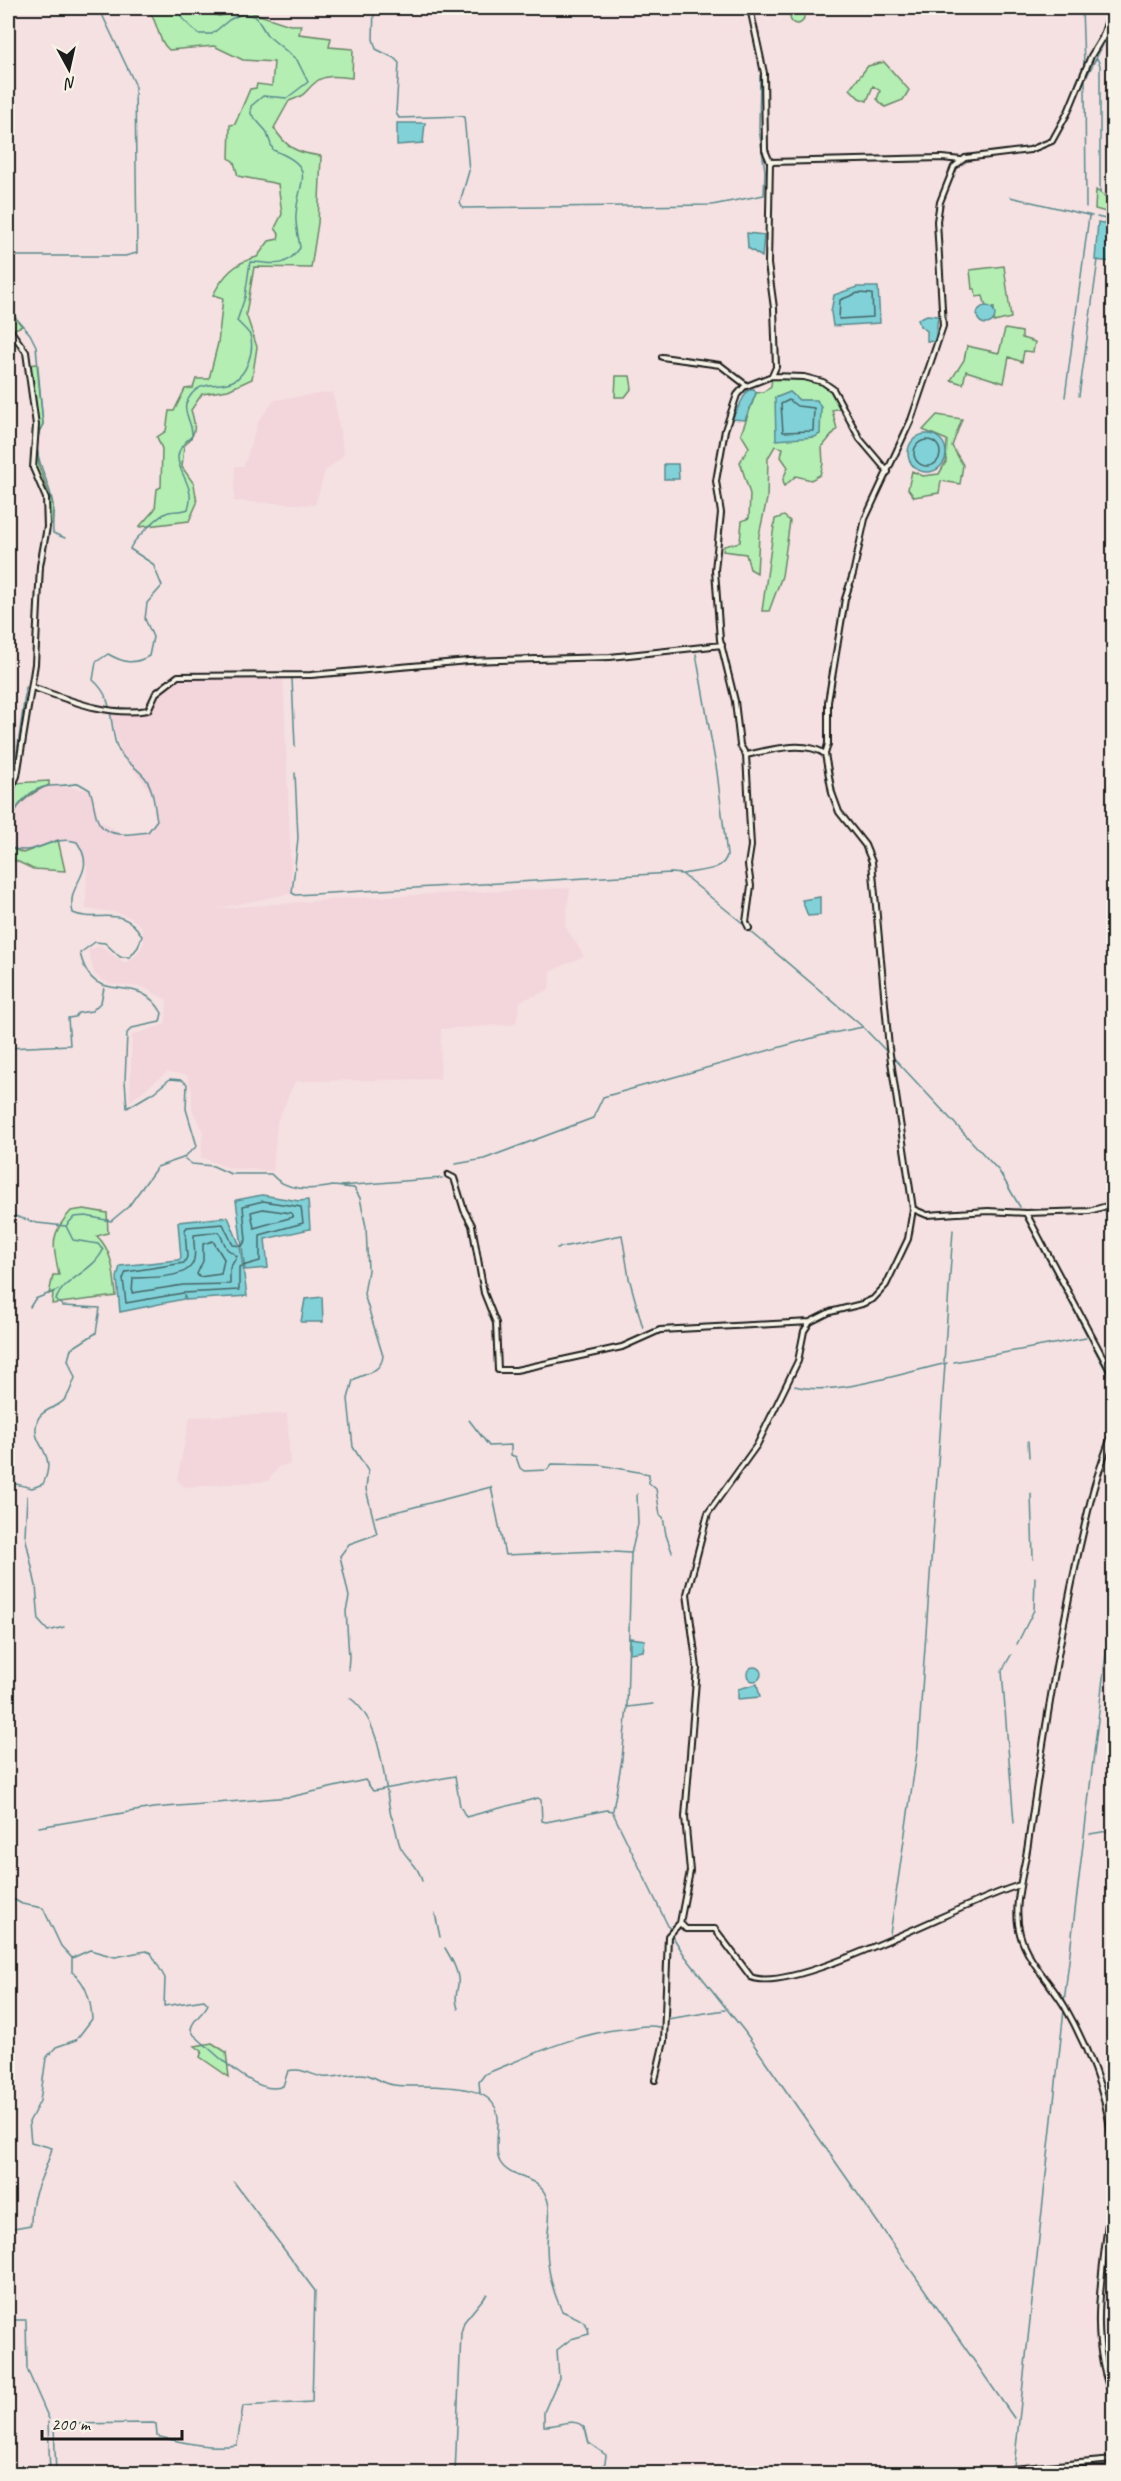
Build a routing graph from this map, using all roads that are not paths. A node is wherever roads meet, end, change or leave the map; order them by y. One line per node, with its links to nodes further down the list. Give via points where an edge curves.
1 (750, 8): 6 (street, via 764,73 765,150)
2 (1112, 8): 3 (street)
3 (1102, 38): 4 (street); 5 (street, via 1052,141 1030,150)
4 (1113, 40)
5 (961, 160): 6 (street); 11 (street, via 947,182 937,221 943,326 911,420)
6 (770, 162): 9 (street, via 768,264 776,368)
7 (8, 327): 13 (street, via 26,352 36,425 33,468 46,498 47,527 40,566 38,642)
8 (662, 357): 10 (street, via 720,365)
9 (772, 376): 10 (street); 11 (street, via 804,377 833,389 860,439)
10 (747, 386): 12 (street, via 737,395 725,430 716,481 721,513 716,570)
11 (888, 472): 14 (street, via 866,519 844,599 828,702)
12 (722, 645): 13 (street, via 610,657 468,661 311,675 178,676 156,693 148,710 101,710); 15 (street, via 740,746)
13 (32, 687): 16 (street, via 16,776)
14 (825, 754): 15 (street, via 817,749 781,748); 20 (street, via 839,812 865,845 872,862 889,1048)
15 (746, 755): 17 (street, via 751,846 746,922)
16 (8, 796)
17 (749, 928)
18 (448, 1175): 22 (street, via 454,1178 472,1225 482,1286 496,1323 498,1370 516,1370 622,1347 660,1330)
19 (1113, 1204): 21 (street, via 1089,1211)
20 (913, 1209): 21 (street, via 927,1215); 22 (street, via 908,1239 886,1285 873,1299)
21 (1026, 1213): 23 (street)
22 (810, 1322): 26 (street, via 804,1331 798,1361 757,1445 708,1513 688,1582 697,1668 685,1817 690,1871)
23 (1113, 1378)
24 (1113, 1428): 25 (street, via 1094,1489 1069,1606)
25 (1020, 1885): 26 (street, via 834,1964 775,1981 752,1977 715,1929 686,1929); 28 (street, via 1020,1936 1065,2008 1091,2066 1109,2123 1113,2178 1098,2300 1104,2372)
26 (680, 1923): 27 (street, via 668,1936 664,2041)
27 (655, 2080)
28 (1113, 2400)
29 (1113, 2460): 30 (street)
30 (1012, 2469)

